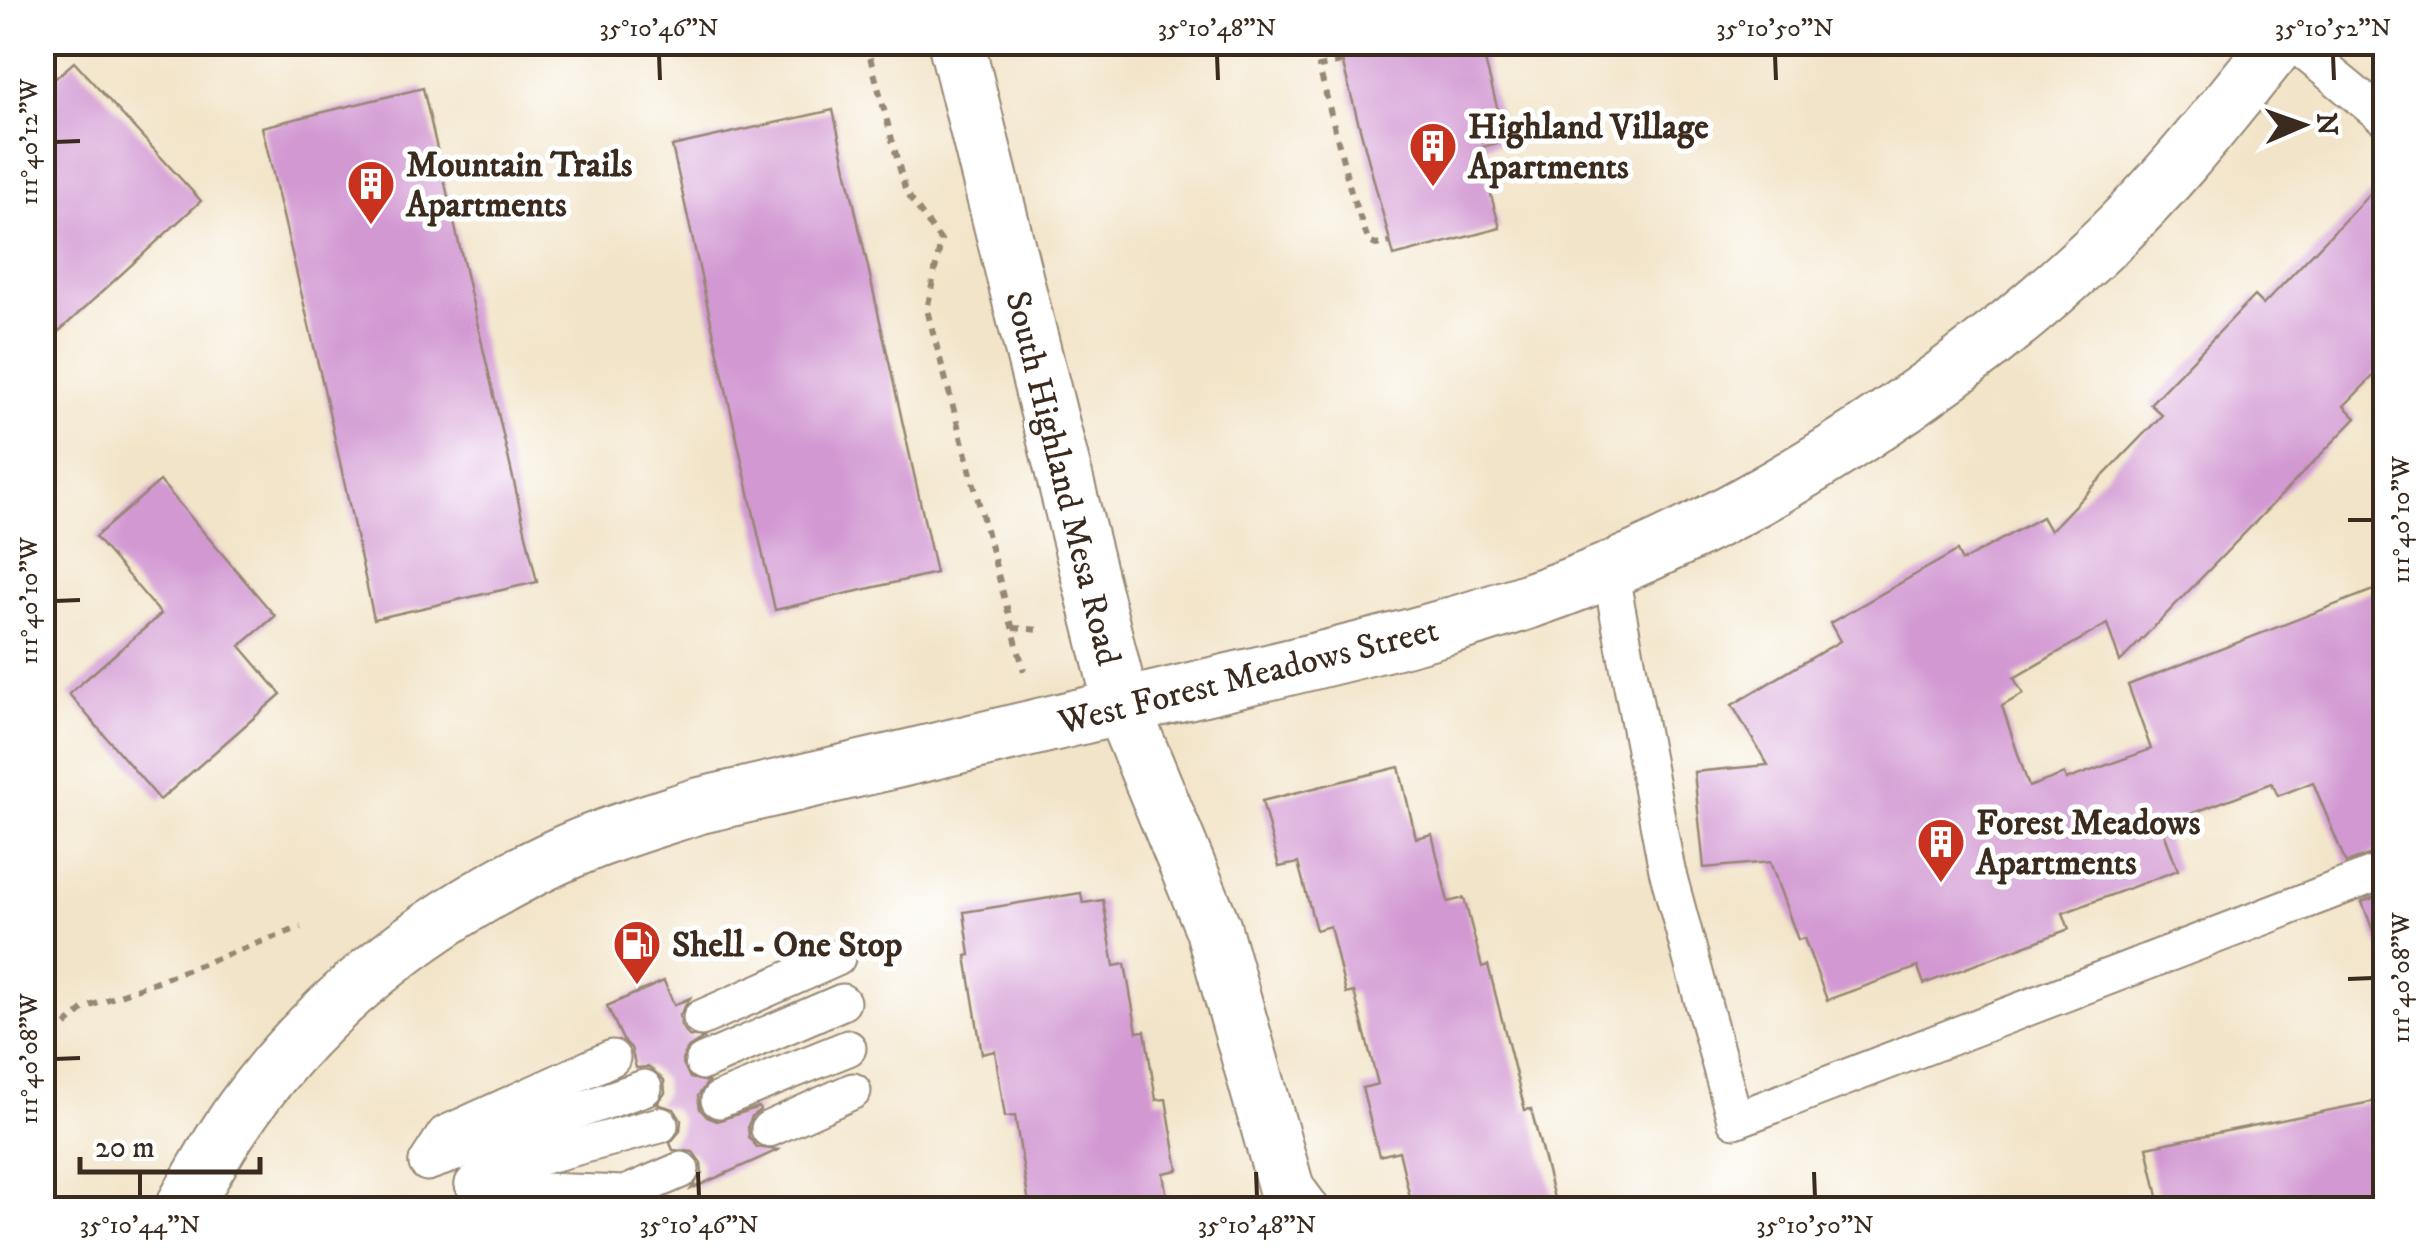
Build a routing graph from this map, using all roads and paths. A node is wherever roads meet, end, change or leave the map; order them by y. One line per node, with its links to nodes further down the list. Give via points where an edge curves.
1 (866, 42): 9 (path, via 906,192 941,241 928,310 1013,628)
2 (956, 42): 9 (street, South Highland Mesa Road)
3 (2279, 42): 8 (street, West Forest Meadows Street, via 2183,161 2087,259 1959,364 1806,467)
4 (2292, 42): 6 (lane)
5 (1341, 62): 7 (path, via 1319,67 1352,196 1369,242)
6 (2386, 119)
7 (1390, 242)
8 (1610, 570): 10 (street, West Forest Meadows Street, via 1417,637); 11 (lane, via 1668,870 1736,1120)
9 (1102, 633): 10 (street, South Highland Mesa Road)
10 (1122, 707): 26 (street, South Highland Mesa Road, via 1213,928); 27 (street, West Forest Meadows Street, via 698,806 553,858 426,932 360,983 289,1053 230,1128)
11 (2386, 870)
12 (301, 927): 16 (path, via 85,1008)
13 (836, 958): 15 (lane)
14 (842, 1002): 19 (lane)
15 (701, 1018)
16 (42, 1048)
17 (848, 1048): 22 (lane)
18 (612, 1058): 20 (lane, via 445,1134 427,1163)
19 (702, 1062)
20 (644, 1088)
21 (853, 1091): 24 (lane)
22 (719, 1100)
23 (660, 1125): 25 (lane, via 506,1166 473,1184 625,1194)
24 (769, 1129)
25 (681, 1170)
26 (1289, 1204)
27 (182, 1210)

